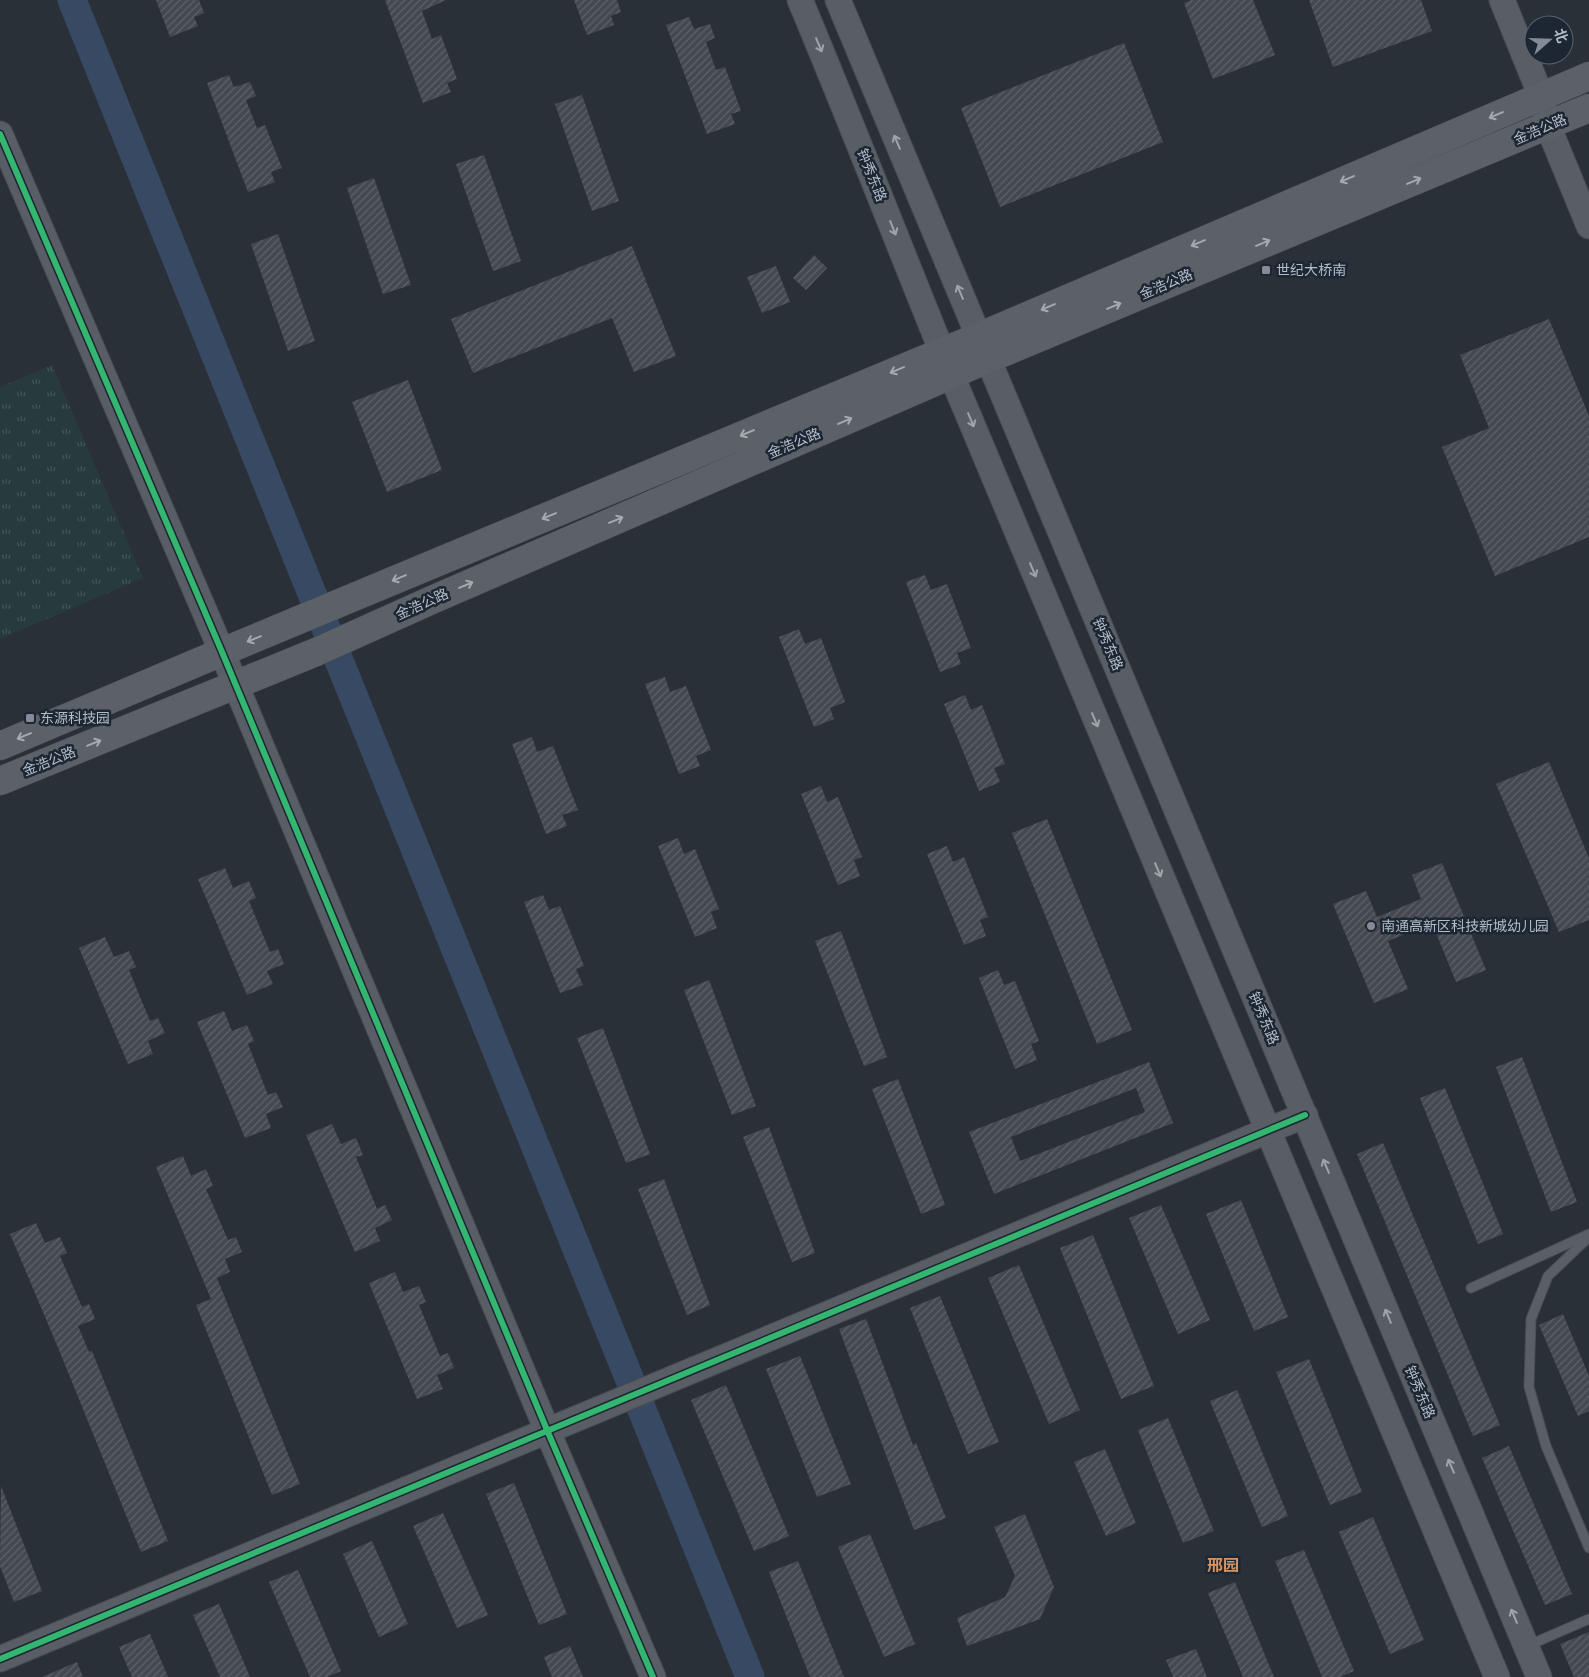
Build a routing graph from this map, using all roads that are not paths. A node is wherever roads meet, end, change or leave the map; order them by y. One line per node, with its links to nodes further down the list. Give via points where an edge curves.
1 (800, 0): 11 (main road, 钟秀东路, one-way to 11)
2 (838, 0): 10 (main road, 钟秀东路, one-way to 2)
3 (1502, 0): 5 (main road)
4 (1589, 76): 5 (main road)
5 (1541, 96): 7 (main road); 10 (main road, one-way to 10)
6 (1589, 108): 7 (main road, 金浩公路)
7 (1548, 126): 9 (main road); 10 (main road, 金浩公路, one-way to 7)
8 (0, 134): 12 (main road)
9 (1589, 226)
10 (983, 348): 11 (main road); 16 (main road, 钟秀东路)
11 (947, 363): 12 (main road, one-way to 12, via 345,600); 13 (main road, 金浩公路, one-way to 11, via 358,634); 17 (main road, 钟秀东路, one-way to 17)
12 (222, 652): 13 (main road); 14 (main road, one-way to 14)
13 (236, 684): 15 (main road, 金浩公路, one-way to 13); 20 (main road)
14 (0, 746)
15 (0, 782)
16 (1305, 1115): 17 (main road); 23 (main road, 钟秀东路, one-way to 16)
17 (1266, 1131): 20 (main road); 26 (main road, 钟秀东路)
18 (1589, 1236): 19 (lane); 21 (lane, via 1548,1276 1530,1319 1529,1387 1546,1446)
19 (1471, 1288)
20 (547, 1430): 24 (main road); 25 (main road)
21 (1589, 1548)
22 (1589, 1619): 23 (lane)
23 (1527, 1646): 27 (main road, 钟秀东路)
24 (0, 1659)
25 (653, 1677)
26 (1497, 1677)
27 (1540, 1677)

